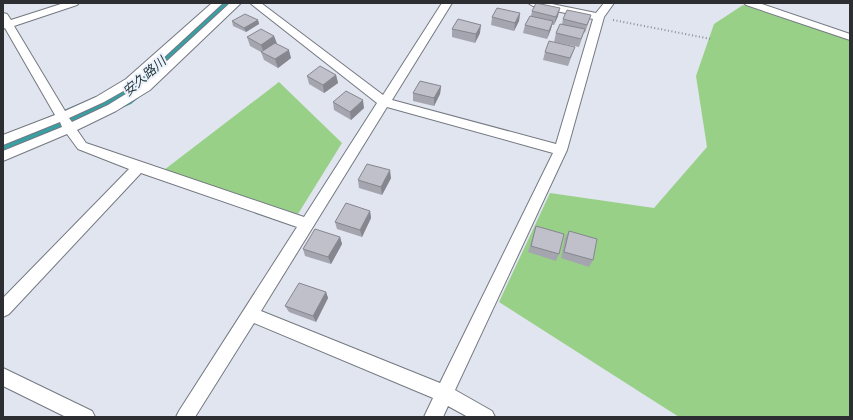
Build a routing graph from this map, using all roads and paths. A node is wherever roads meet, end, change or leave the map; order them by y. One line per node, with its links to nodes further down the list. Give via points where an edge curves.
1 (74, 3): 10 (street)
2 (218, 3): 14 (street, via 130,82 98,101)
3 (236, 3): 15 (street, via 146,87 115,106)
4 (255, 3): 13 (street)
5 (447, 3): 13 (street)
6 (533, 3): 9 (street)
7 (609, 3): 9 (street)
8 (749, 3): 11 (street)
9 (599, 17): 12 (path); 17 (street)
10 (5, 22): 14 (street)
11 (850, 37)
12 (711, 39)
13 (384, 102): 17 (street); 20 (street)
14 (61, 116): 15 (street); 16 (street)
15 (69, 128): 18 (street); 19 (street, via 82,146)
16 (3, 140)
17 (561, 150): 24 (street)
18 (3, 156)
19 (139, 167): 20 (street); 21 (street)
20 (307, 224): 22 (street)
21 (3, 309)
22 (250, 314): 24 (street); 26 (street)
23 (3, 377): 25 (street)
24 (444, 394): 27 (street); 28 (street)
25 (86, 417)
26 (185, 417)
27 (433, 417)
28 (486, 417)

